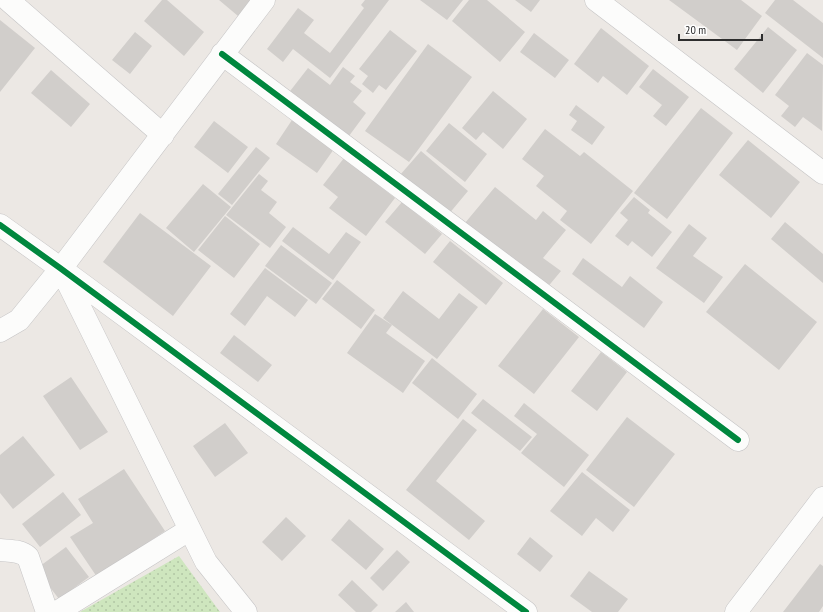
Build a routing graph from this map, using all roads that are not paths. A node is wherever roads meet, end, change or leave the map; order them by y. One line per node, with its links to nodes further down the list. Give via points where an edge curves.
1 (8, 0): 5 (street)
2 (264, 0): 4 (street)
3 (596, 0): 6 (street)
4 (222, 54): 5 (street); 10 (street)
5 (162, 135): 8 (street)
6 (823, 173)
7 (0, 225): 8 (street)
8 (60, 268): 9 (street, via 19,320); 12 (street); 17 (street)
9 (0, 331)
10 (738, 440)
11 (822, 501): 18 (street)
12 (189, 530): 15 (street); 16 (street, via 206,562)
13 (0, 550): 14 (street, via 16,551 28,557)
14 (47, 612)
15 (57, 612)
16 (246, 612)
17 (526, 612)
18 (736, 612)

